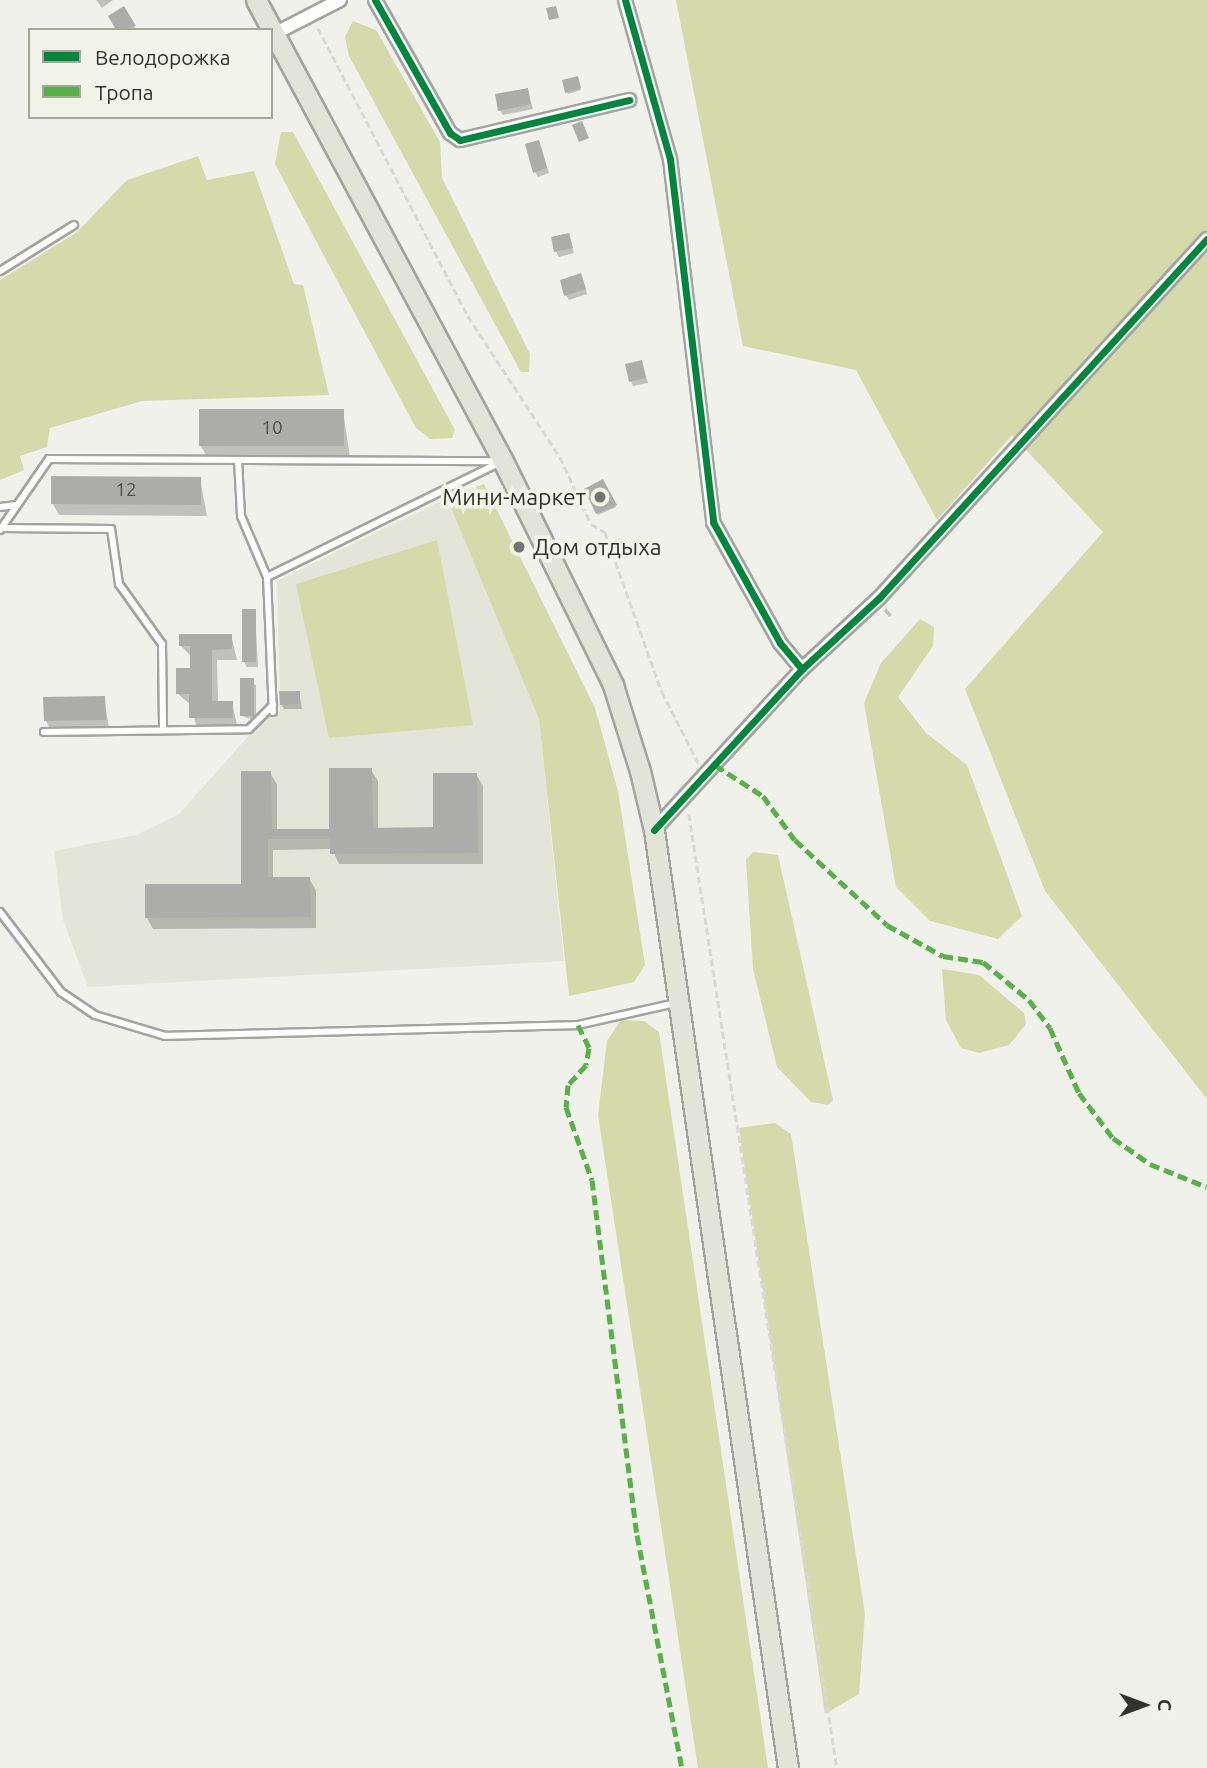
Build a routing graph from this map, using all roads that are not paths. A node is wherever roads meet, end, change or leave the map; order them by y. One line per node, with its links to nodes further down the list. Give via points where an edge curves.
1 (256, 0): 5 (main road)
2 (341, 0): 6 (street)
3 (375, 0): 7 (street, via 450,134 460,140)
4 (625, 0): 17 (street, via 670,159 713,522 780,643)
5 (271, 28)
6 (274, 34): 12 (main road)
7 (629, 100)
8 (74, 225): 10 (lane)
9 (1207, 239): 17 (street, via 879,598)
10 (0, 271)
11 (238, 460): 12 (lane); 13 (lane, via 49,459); 16 (lane, via 241,516)
12 (503, 461): 16 (lane); 20 (main road, via 613,685)
13 (17, 505): 14 (lane); 15 (lane)
14 (0, 507)
15 (1, 529): 18 (lane, via 111,529 118,584 162,644)
16 (267, 577): 18 (lane, via 273,709 249,729)
17 (802, 669): 20 (street)
18 (163, 730): 19 (lane)
19 (44, 732)
20 (654, 830): 22 (main road)
21 (0, 912): 22 (lane, via 61,992 95,1015 165,1036 578,1025)
22 (678, 1002): 23 (main road)
23 (788, 1768)

